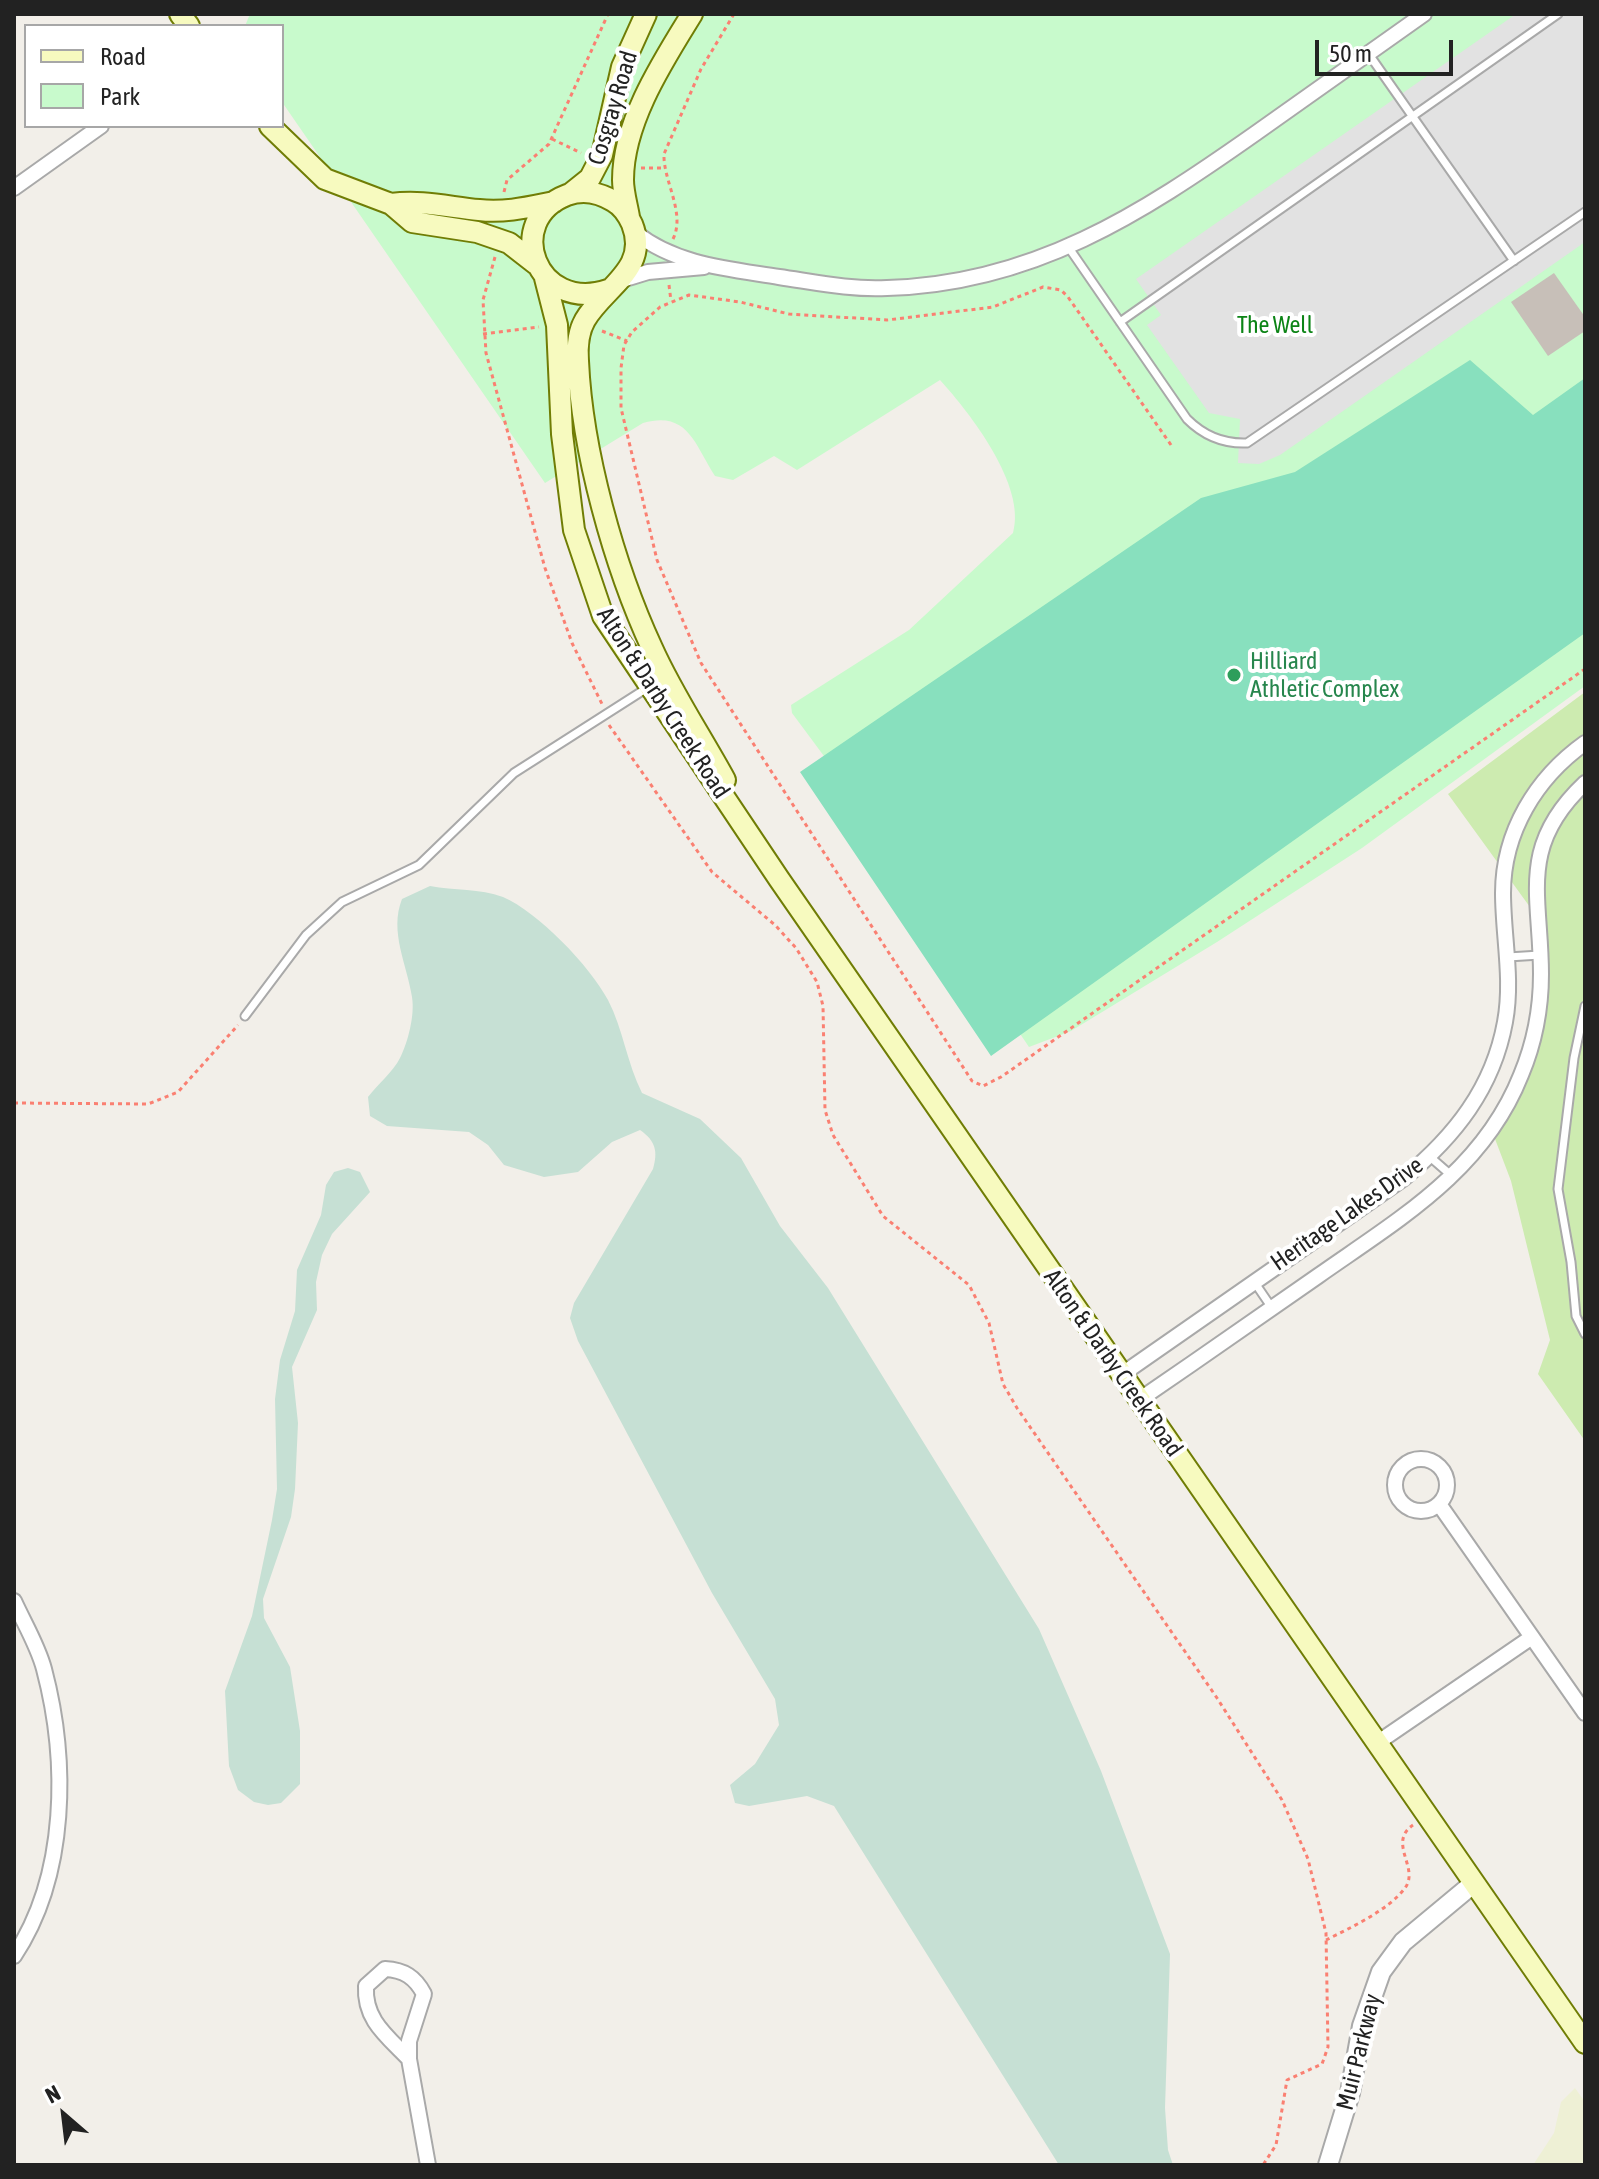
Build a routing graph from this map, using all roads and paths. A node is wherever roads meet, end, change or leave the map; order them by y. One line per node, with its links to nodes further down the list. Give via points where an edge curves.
1 (608, 14): 11 (path)
2 (646, 14): 16 (main road, Cosgray Road, via 622,67 602,155 590,178)
3 (692, 14): 20 (main road, Cosgray Road, via 647,96 627,147 623,181)
4 (734, 14): 14 (path, via 669,137)
5 (1424, 14): 7 (street)
6 (1558, 14): 8 (lane)
7 (1368, 53): 8 (lane); 23 (street, via 1173,191)
8 (1412, 116): 24 (lane); 30 (lane)
9 (98, 128): 15 (street)
10 (272, 128): 18 (main road, via 325,179)
11 (552, 139): 12 (path); 17 (path, via 507,180)
12 (588, 157)
13 (636, 168): 14 (path)
14 (663, 168): 21 (path, via 677,216)
15 (14, 188)
16 (562, 198): 18 (main road, via 506,211 415,201); 20 (main road, via 603,195 618,204); 26 (main road, via 542,214 534,230 532,247)
17 (505, 200)
18 (391, 204): 26 (main road, via 412,222 509,243)
19 (1585, 212): 24 (lane)
20 (632, 225): 25 (street, via 668,252); 28 (main road, via 632,266)
21 (671, 243)
22 (499, 245): 33 (path, via 483,300)
23 (1069, 248): 25 (street, via 968,278 887,288); 30 (lane)
24 (1514, 261): 30 (lane, via 1247,443 1199,431)
25 (713, 266): 28 (street, via 648,272)
26 (541, 271): 28 (main road, via 559,289 575,295 592,296); 37 (main road, Alton & Darby Creek Road, via 557,325 562,434 574,530 603,616)
27 (668, 279): 29 (path)
28 (615, 285): 41 (main road, Alton & Darby Creek Road, via 584,321 578,361 584,418 620,571 652,649)
29 (671, 301): 34 (path, via 646,317); 35 (path, via 707,296 789,314 887,320 965,313 1053,287 1068,297)
30 (1120, 322)
31 (547, 326): 33 (path)
32 (594, 329): 34 (path)
33 (483, 334): 38 (path, via 545,568)
34 (627, 341): 36 (path, via 621,408 657,560 695,650 972,1081 983,1086)
35 (1171, 445)
36 (1585, 669)
37 (647, 688): 38 (lane); 41 (main road, Alton & Darby Creek Road)
38 (603, 716): 45 (lane, via 514,773 419,865 342,902 306,935); 61 (path, via 712,872 775,925 817,982 823,1006 825,1110 833,1135 883,1216 969,1285 989,1323 1003,1384 1017,1408 1282,1800 1308,1859)
39 (1585, 743): 43 (street, Heritage Lakes Drive, via 1543,782 1513,833 1503,890)
40 (1585, 783): 42 (street, Heritage Lakes Drive, via 1557,817 1540,854 1534,905)
41 (779, 879): 52 (main road, Alton & Darby Creek Road)
42 (1540, 955): 43 (lane); 48 (street, Heritage Lakes Drive, via 1536,1023 1521,1076 1486,1141)
43 (1508, 957): 47 (street, Heritage Lakes Drive, via 1505,1021 1493,1062 1470,1110)
44 (1585, 1006): 51 (lane, via 1558,1189 1576,1316)
45 (245, 1016): 46 (path, via 178,1092 148,1104)
46 (14, 1103)
47 (1429, 1156): 48 (lane); 49 (street, Heritage Lakes Drive)
48 (1453, 1178): 50 (street, Heritage Lakes Drive)
49 (1253, 1281): 50 (lane); 52 (street, Heritage Lakes Drive)
50 (1272, 1308): 53 (street, Heritage Lakes Drive)
51 (1585, 1334)
52 (1121, 1375): 53 (main road, Alton & Darby Creek Road)
53 (1139, 1400): 58 (main road, Alton & Darby Creek Road)
54 (1439, 1504): 56 (street)
55 (14, 1601): 62 (street, via 43,1666 58,1740 59,1805 51,1867)
56 (1532, 1637): 57 (street); 58 (street)
57 (1585, 1713)
58 (1377, 1743): 59 (main road, Alton & Darby Creek Road)
59 (1428, 1815): 60 (main road, Alton & Darby Creek Road); 61 (path, via 1405,1831 1401,1843 1409,1877 1406,1888 1361,1923)
60 (1474, 1883): 63 (main road); 67 (street, Muir Parkway, via 1422,1924 1381,1972 1362,2026 1350,2093)
61 (1326, 1940): 66 (path, via 1328,2047 1322,2064 1287,2080 1276,2145)
62 (14, 1956)
63 (1585, 2043)
64 (409, 2059): 64 (street, via 370,2018 365,2004 366,1986 385,1969 401,1970 424,1994 409,2041); 65 (street)
65 (428, 2165)
66 (1263, 2165)
67 (1328, 2165)

